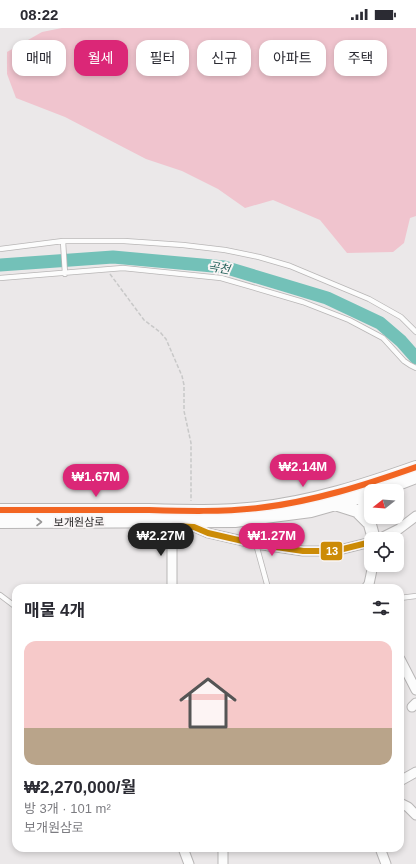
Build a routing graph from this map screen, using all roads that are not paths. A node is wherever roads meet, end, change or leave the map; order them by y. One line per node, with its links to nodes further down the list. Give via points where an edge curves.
1 (63, 241): 2 (lane); 3 (lane); 5 (lane, via 124,241 183,245 259,257 290,266 369,299 401,317)
2 (0, 250)
3 (65, 274): 4 (lane); 6 (lane, via 123,268 221,278 303,302 349,320 383,338 404,361)
4 (0, 278)
5 (416, 332)
6 (416, 368)
7 (416, 467): 9 (main road, 보개원삼로)
8 (416, 477): 10 (main road)
9 (381, 484)
10 (398, 484)
11 (364, 492): 12 (main road, 보개원삼로); 13 (main road, 보개원삼로, via 258,508 191,511)
12 (336, 504): 14 (main road); 17 (main road, 보개원삼로, via 311,511 235,521)
13 (0, 510)
14 (364, 516)
15 (416, 516): 18 (street)
16 (0, 522): 17 (main road, 보개원삼로, one-way to 17)
17 (172, 524): 19 (street, 보개원삼로, via 194,527 208,533); 22 (street)
18 (393, 532)
19 (256, 544): 20 (street, 보개원삼로, via 320,552); 23 (lane)
20 (364, 544)
21 (372, 572): 24 (street)
22 (172, 584)
23 (267, 584)
24 (369, 584)
25 (0, 595): 28 (lane)
26 (416, 596): 27 (lane)
27 (404, 598)
28 (12, 604)
29 (404, 672): 30 (street)
30 (416, 690)
31 (416, 772): 32 (street)
32 (404, 779)
33 (404, 805): 34 (street)
34 (416, 815)
35 (184, 852): 38 (street)
36 (223, 852): 39 (street)
37 (382, 852): 40 (street)
38 (189, 864)
39 (223, 864)
40 (386, 864)

